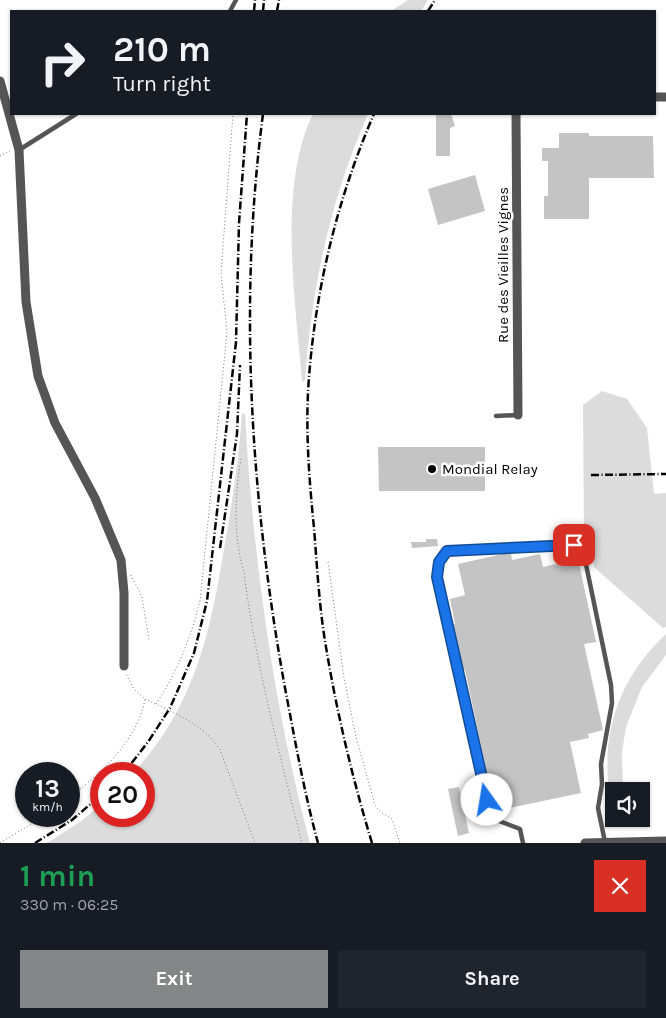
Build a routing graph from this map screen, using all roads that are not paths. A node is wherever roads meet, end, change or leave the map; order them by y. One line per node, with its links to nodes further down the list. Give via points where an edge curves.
1 (0, 81): 4 (street)
2 (74, 115): 4 (lane)
3 (516, 115): 5 (street, Rue des Vieilles Vignes)
4 (19, 150): 7 (street, via 26,302 38,376 55,424 95,498 121,560)
5 (518, 415): 6 (lane)
6 (496, 416)
7 (124, 666)
8 (666, 841): 9 (street)
9 (605, 842): 10 (lane, via 598,808 601,764 612,703 611,685 582,550 574,545 447,551 439,562 437,577 492,818 520,828); 11 (street)
10 (523, 843)
11 (585, 843)

